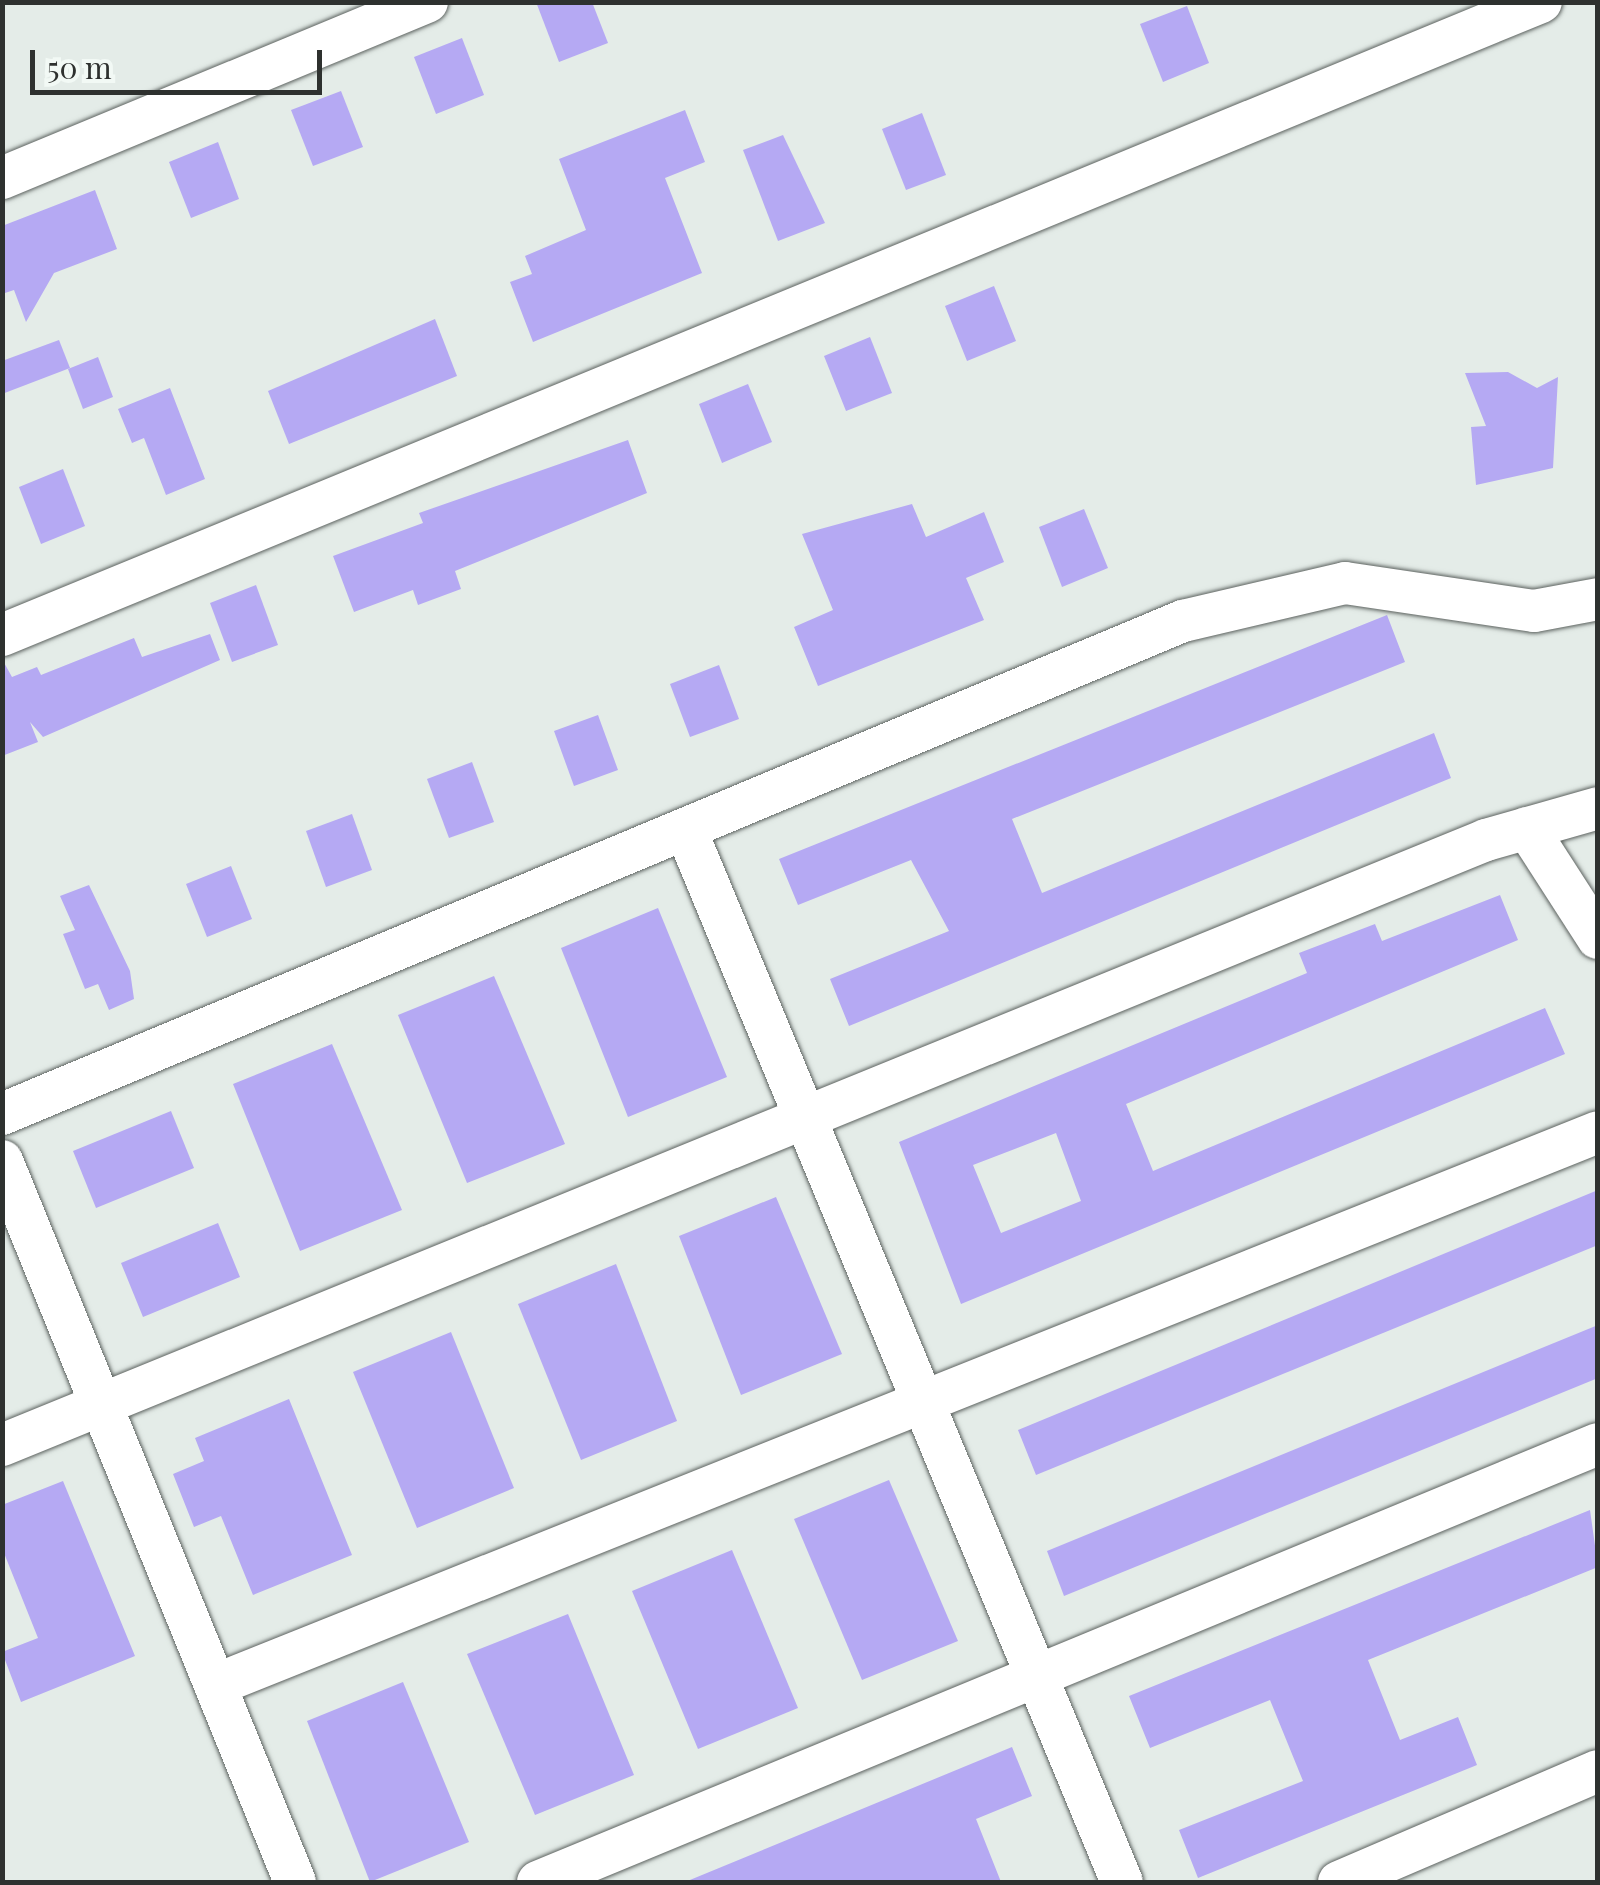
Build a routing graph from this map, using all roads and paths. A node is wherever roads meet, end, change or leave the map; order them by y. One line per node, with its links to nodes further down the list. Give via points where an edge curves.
1 (426, 2): 3 (street)
2 (1541, 2): 5 (street)
3 (2, 178)
4 (1598, 600): 8 (street, via 1534,611 1344,583 1279,592 1182,620)
5 (2, 635)
6 (1598, 808): 7 (street)
7 (1528, 828): 9 (street); 11 (street)
8 (688, 835): 10 (street); 11 (street)
9 (1598, 938)
10 (2, 1114)
11 (805, 1117): 14 (street); 15 (street)
12 (1598, 1132): 14 (street)
13 (2, 1161): 15 (street)
14 (922, 1399): 18 (street); 19 (street)
15 (102, 1405): 17 (street); 19 (street)
16 (1598, 1444): 18 (street)
17 (2, 1446)
18 (1039, 1681): 22 (street); 23 (street)
19 (216, 1685): 21 (street)
20 (1598, 1771): 24 (street)
21 (295, 1882)
22 (538, 1882)
23 (1122, 1882)
24 (1339, 1882)

